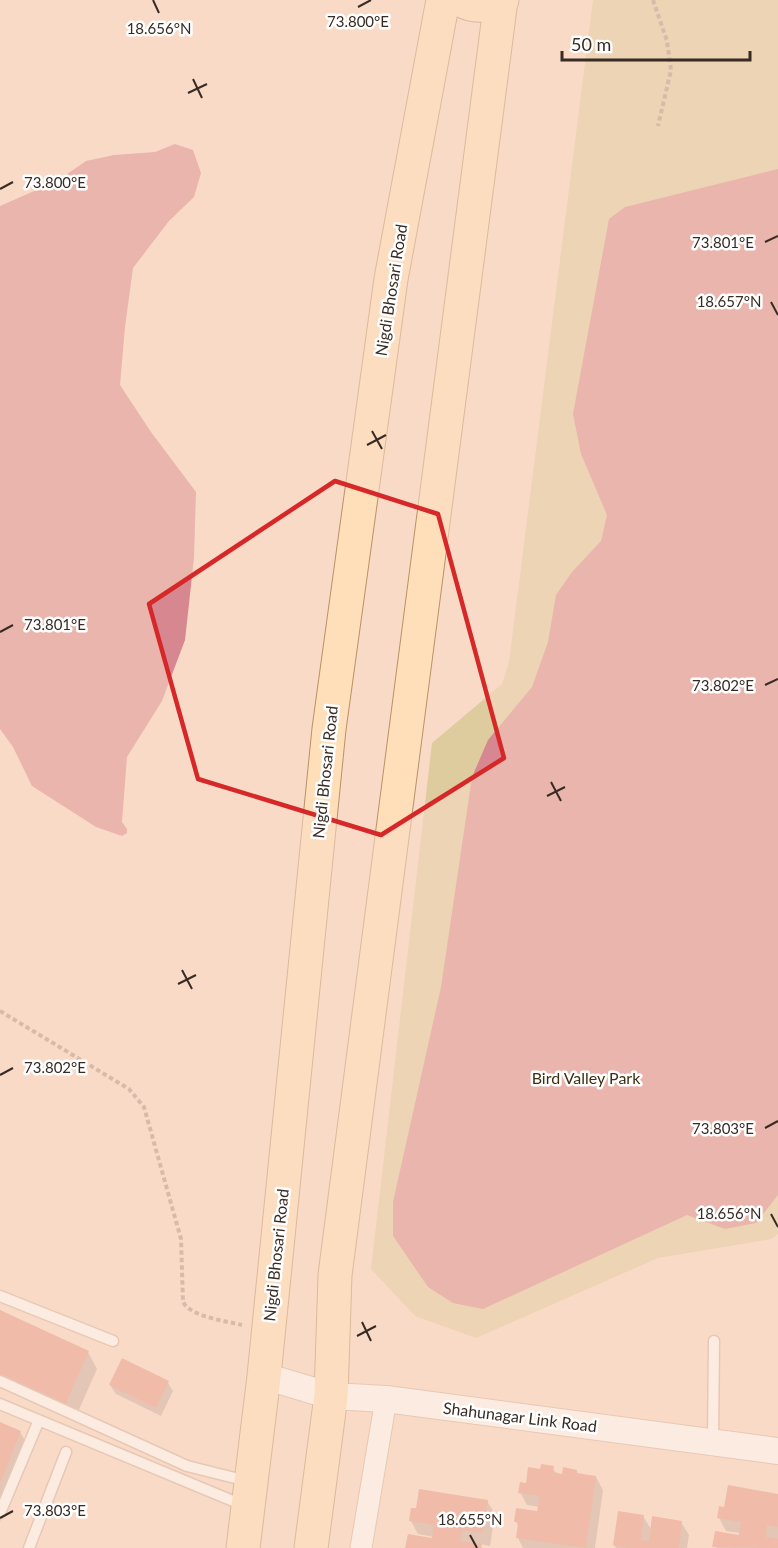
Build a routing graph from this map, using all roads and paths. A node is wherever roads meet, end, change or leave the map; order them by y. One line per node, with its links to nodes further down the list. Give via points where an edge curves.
1 (443, 0): 8 (main road, Nigdi Bhosari Road, via 391,279 329,729)
2 (460, 0): 3 (main road, via 477,6)
3 (502, 0): 13 (main road, via 335,1275)
4 (653, 0): 5 (path, via 667,41 671,70)
5 (658, 126)
6 (0, 1011): 8 (path, via 129,1089 144,1107 181,1239 186,1308)
7 (0, 1296): 9 (lane)
8 (268, 1332): 11 (main road, Nigdi Bhosari Road)
9 (113, 1341)
10 (714, 1341): 17 (lane)
11 (264, 1376): 13 (street, Shahunagar Link Road); 20 (main road, Nigdi Bhosari Road)
12 (0, 1381): 20 (lane)
13 (331, 1396): 14 (street, Shahunagar Link Road); 24 (main road)
14 (386, 1399): 17 (street, Shahunagar Link Road); 25 (street)
15 (0, 1404): 16 (lane)
16 (39, 1420): 20 (lane); 21 (lane)
17 (713, 1442): 18 (street, Shahunagar Link Road)
18 (778, 1451)
19 (66, 1452): 22 (lane)
20 (250, 1495): 23 (main road, Nigdi Bhosari Road)
21 (0, 1513)
22 (29, 1548)
23 (243, 1548)
24 (311, 1548)
25 (361, 1548)

